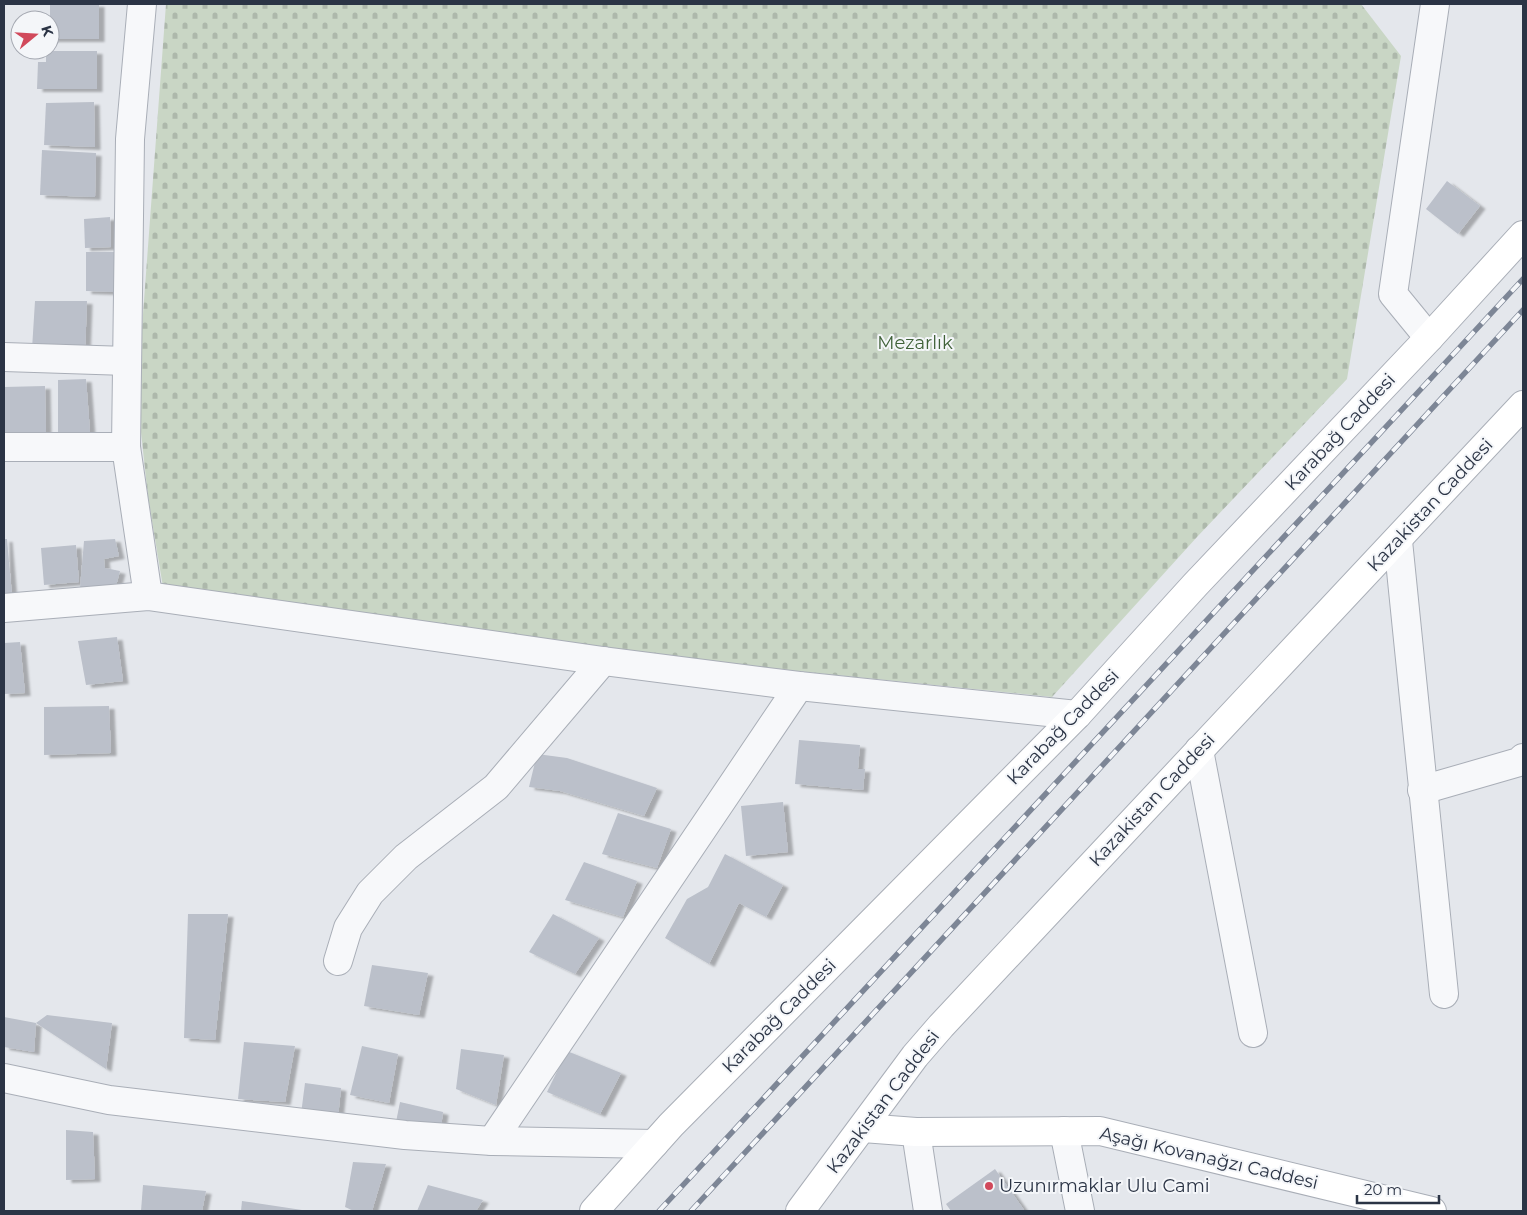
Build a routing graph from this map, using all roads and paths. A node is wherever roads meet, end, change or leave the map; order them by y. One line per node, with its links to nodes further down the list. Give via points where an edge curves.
1 (142, 4): 6 (street, via 130,138)
2 (1434, 4): 4 (street, via 1393,294)
3 (1523, 235): 4 (main road, Karabağ Caddesi)
4 (1429, 338): 15 (main road, Karabağ Caddesi)
5 (4, 357): 6 (street)
6 (127, 360): 8 (street)
7 (1523, 405): 10 (main road, Kazakistan Caddesi)
8 (126, 446): 9 (street); 11 (street)
9 (4, 447)
10 (1398, 540): 16 (main road, Kazakistan Caddesi); 18 (street)
11 (148, 596): 12 (street); 13 (street)
12 (4, 608)
13 (603, 661): 14 (street); 19 (street, via 496,787 406,857 370,893 348,928)
14 (799, 686): 15 (street); 26 (street)
15 (1077, 715): 27 (main road, Karabağ Caddesi)
16 (1199, 750): 21 (street); 23 (main road, Kazakistan Caddesi, via 941,1026)
17 (1523, 758): 18 (street, via 1519,762)
18 (1422, 790): 20 (street)
19 (338, 961)
20 (1444, 994)
21 (1253, 1033)
22 (4, 1078): 26 (street, via 108,1100 404,1135)
23 (863, 1128): 25 (main road, Aşağı Kovanağzı Caddesi); 29 (main road, Kazakistan Caddesi)
24 (1064, 1131): 25 (main road, Aşağı Kovanağzı Caddesi); 31 (street); 32 (main road, Aşağı Kovanağzı Caddesi, via 1100,1131)
25 (916, 1132): 30 (street)
26 (492, 1141): 27 (street)
27 (654, 1144): 28 (main road, Karabağ Caddesi)
28 (594, 1211)
29 (800, 1211)
30 (928, 1211)
31 (1080, 1211)
32 (1432, 1211)

